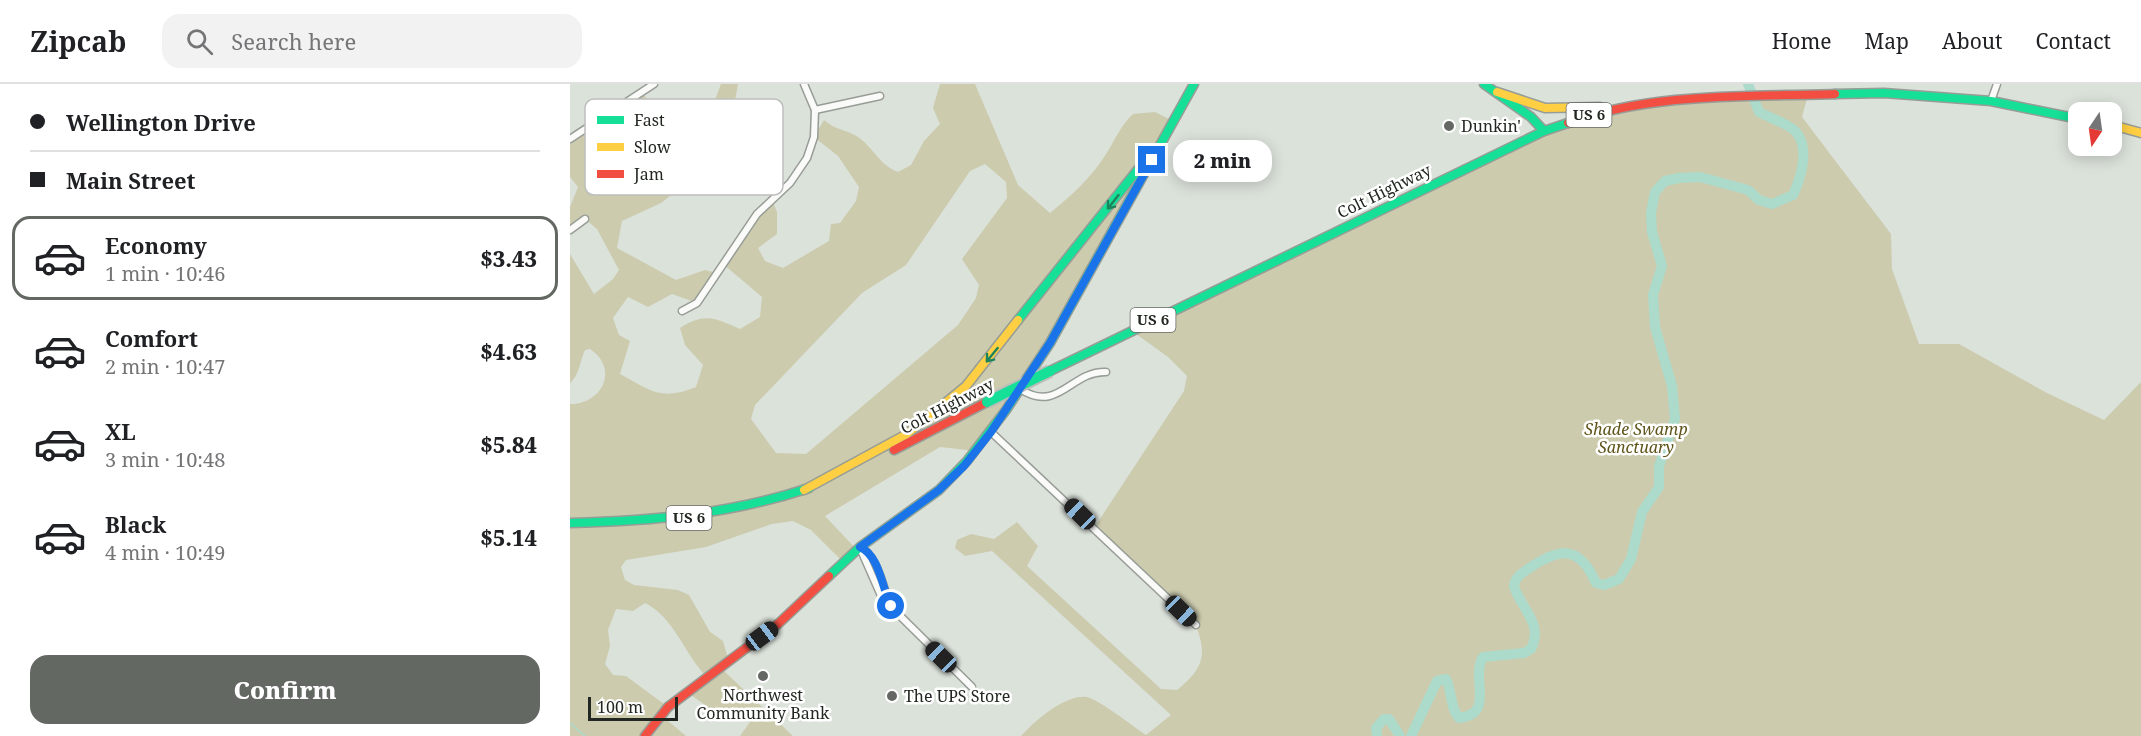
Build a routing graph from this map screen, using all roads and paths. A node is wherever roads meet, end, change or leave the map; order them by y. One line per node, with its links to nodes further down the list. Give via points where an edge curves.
1 (654, 84): 8 (street)
2 (804, 84): 11 (street)
3 (1194, 84): 13 (main road)
4 (1484, 84): 6 (main road)
5 (1997, 84): 9 (street)
6 (1497, 92): 10 (main road, via 1533,106 1557,109); 16 (main road)
7 (880, 96): 11 (street)
8 (631, 99)
9 (1990, 101): 10 (main road, US 6, via 1884,93); 12 (main road, US 6)
10 (1636, 104): 16 (main road, US 6)
11 (814, 110): 19 (street, via 814,137 807,158)
12 (2068, 117)
13 (1173, 121): 25 (main road, via 1067,314); 27 (main road, one-way to 27, via 1123,190 966,386 907,434)
14 (2122, 128): 17 (main road)
15 (585, 129): 18 (street)
16 (1544, 131): 27 (main road, Colt Highway / US 6, bridge, via 856,469)
17 (2141, 133)
18 (570, 139)
19 (783, 190)
20 (777, 195): 23 (street, via 757,214 696,303)
21 (585, 219): 22 (street)
22 (570, 230)
23 (682, 311)
24 (1106, 372): 25 (street, via 1087,375 1044,398)
25 (1020, 389): 26 (main road)
26 (991, 432): 29 (main road, via 939,490); 30 (street)
27 (804, 490): 28 (main road, Colt Highway / US 6, via 703,516)
28 (570, 523)
29 (860, 547): 31 (street, via 868,552 889,602); 32 (main road, via 778,624 668,707)
30 (1196, 626)
31 (972, 687)
32 (645, 736)

